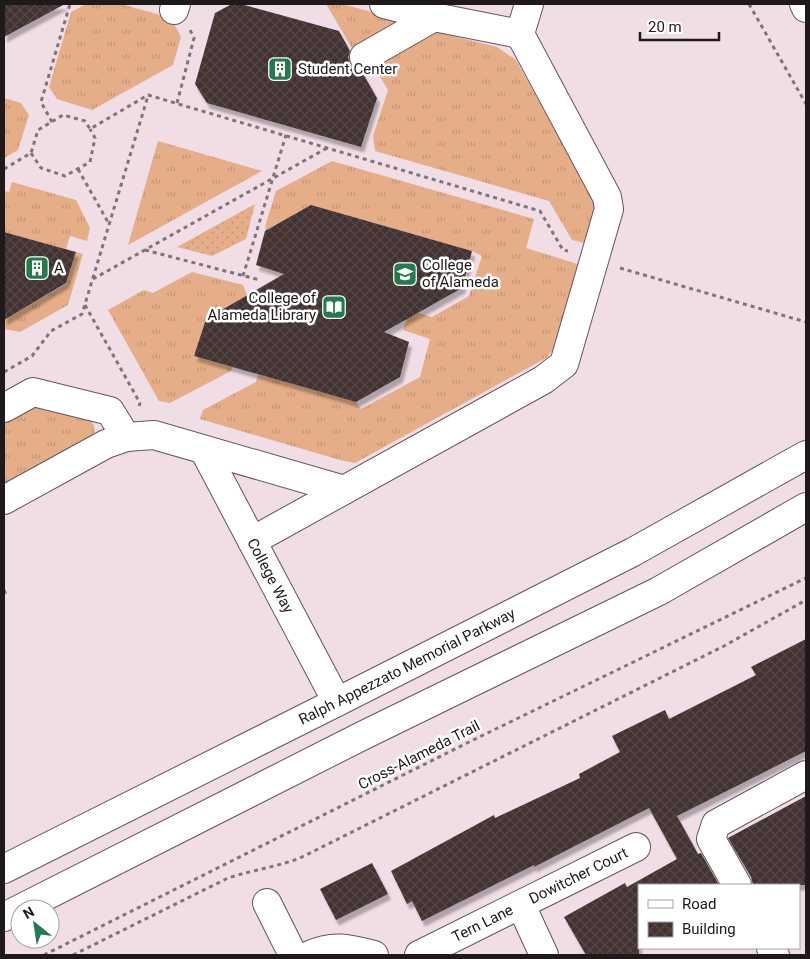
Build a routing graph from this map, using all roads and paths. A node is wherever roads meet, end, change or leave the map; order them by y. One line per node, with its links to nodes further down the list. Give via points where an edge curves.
1 (70, 4): 14 (path, via 41,102)
2 (384, 4): 8 (street)
3 (529, 4): 9 (street)
4 (749, 4): 13 (path)
5 (804, 4): 7 (street)
6 (175, 7): 12 (path, via 194,38)
7 (806, 8)
8 (434, 17): 9 (street); 10 (street)
9 (520, 34): 24 (street, via 607,197 609,208)
10 (364, 57)
11 (148, 95): 12 (path); 15 (path); 22 (path)
12 (177, 104): 16 (path)
13 (806, 104)
14 (52, 122): 15 (path, via 63,116 86,121); 18 (path, via 38,130)
15 (90, 128): 20 (path, via 95,138 90,162)
16 (286, 135): 17 (path); 21 (path)
17 (327, 148): 21 (path); 24 (path, via 540,211 563,250)
18 (32, 153): 19 (path); 20 (path, via 41,168 65,176)
19 (4, 169)
20 (78, 169): 22 (path)
21 (274, 178): 23 (path); 25 (path)
22 (109, 224): 26 (path)
23 (145, 250): 25 (path); 26 (path)
24 (594, 260): 29 (path); 35 (street, via 564,364 558,370)
25 (243, 276): 27 (path)
26 (92, 279): 28 (path)
27 (260, 280)
28 (85, 304): 30 (path, via 82,314 51,331 32,356); 32 (path, via 140,403)
29 (806, 322)
30 (4, 372)
31 (4, 408): 32 (street, via 33,392 110,411)
32 (126, 437): 33 (street, via 154,435); 36 (street, via 106,444)
33 (204, 450): 35 (street); 38 (street, College Way)
34 (806, 455): 43 (street, Ralph Appezzato Memorial Parkway, via 633,552)
35 (344, 490): 38 (street)
36 (4, 500)
37 (806, 507): 50 (street, via 659,591 364,735)
38 (252, 540): 43 (street, College Way)
39 (806, 578): 51 (path, Cross-Alameda Trail)
40 (4, 590): 41 (path)
41 (6, 595)
42 (806, 600): 52 (path, via 724,646 300,858 228,878)
43 (337, 702): 46 (street, Ralph Appezzato Memorial Parkway)
44 (806, 775): 47 (street, via 716,824 711,839)
45 (636, 847): 49 (street, Dowitcher Court)
46 (4, 869)
47 (736, 884)
48 (267, 903): 53 (street)
49 (521, 905): 56 (street, Tern Lane); 57 (street)
50 (4, 917)
51 (44, 955)
52 (73, 955)
53 (293, 955)
54 (310, 955): 55 (street, via 322,950 345,948)
55 (374, 955)
56 (419, 955)
57 (544, 955)

